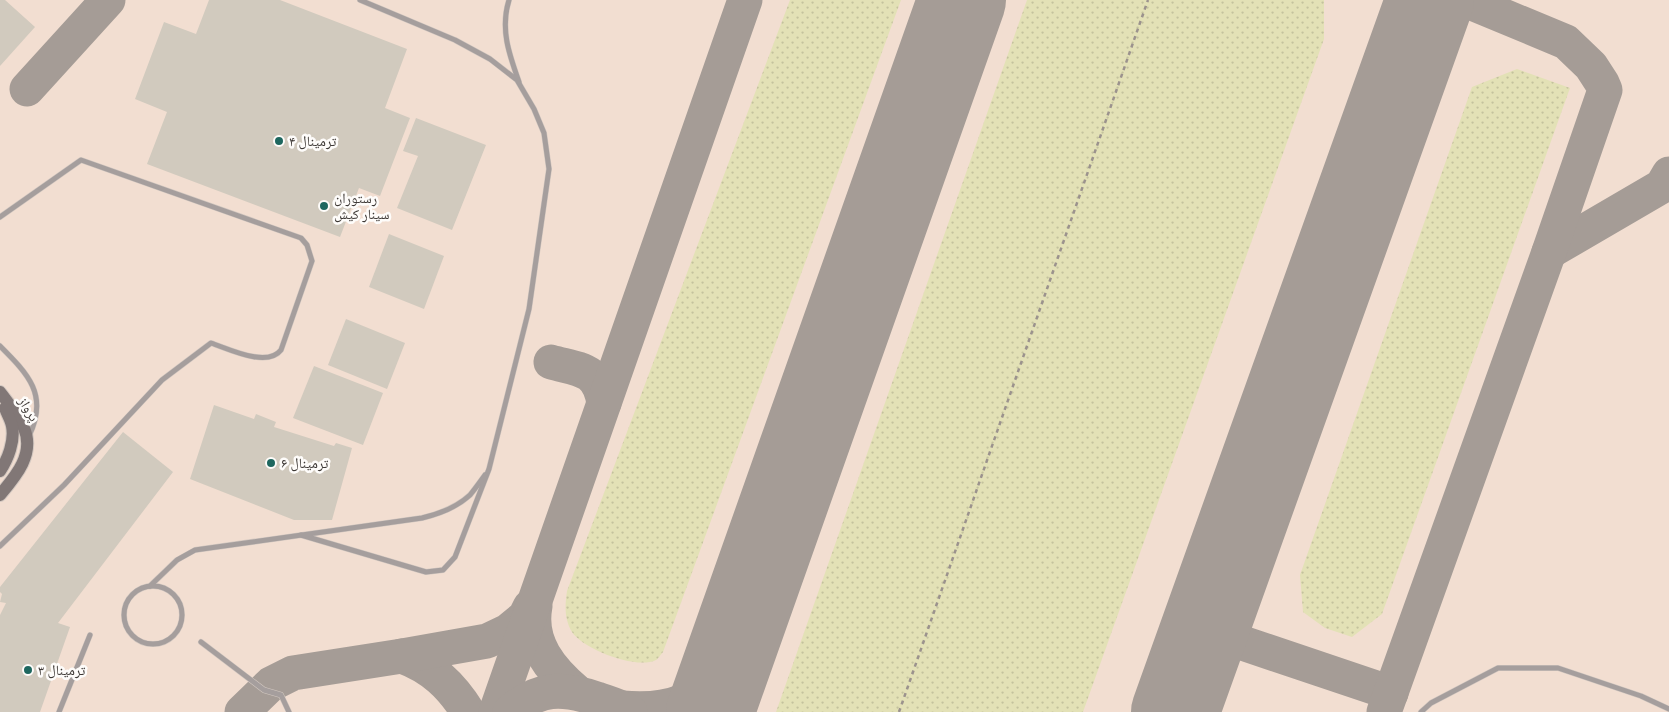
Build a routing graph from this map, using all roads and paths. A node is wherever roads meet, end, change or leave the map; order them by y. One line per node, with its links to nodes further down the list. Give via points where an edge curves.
1 (360, 0): 4 (lane, via 455,40 490,59)
2 (509, 0): 4 (lane, via 505,37)
3 (1148, 0): 20 (path)
4 (521, 86): 9 (lane, via 544,133 550,169 529,309)
5 (0, 217): 13 (lane, via 81,160 301,238 307,245 312,262 277,355 261,358 211,343 162,380 64,485)
6 (0, 346): 8 (lane, via 21,368 37,399 38,412)
7 (0, 392): 8 (main road, پرواز, via 24,426); 10 (main road, پرواز, via 12,427 12,437)
8 (28, 438): 11 (main road, پرواز, via 24,462)
9 (490, 469): 12 (lane, via 470,495 454,507 434,515); 12 (lane, via 455,557 443,570 426,572)
10 (0, 471)
11 (0, 495)
12 (302, 534): 14 (lane, via 195,550 177,560)
13 (0, 546)
14 (150, 586): 14 (lane, via 134,594 128,602 125,620 134,636 151,644 169,640 176,633 182,615 176,597 160,587)
15 (90, 635): 18 (lane)
16 (201, 642): 19 (lane, via 264,690 281,696)
17 (1669, 709): 21 (lane, via 1558,668 1498,668 1431,703)
18 (59, 712)
19 (289, 712)
20 (899, 712)
21 (1421, 712)

